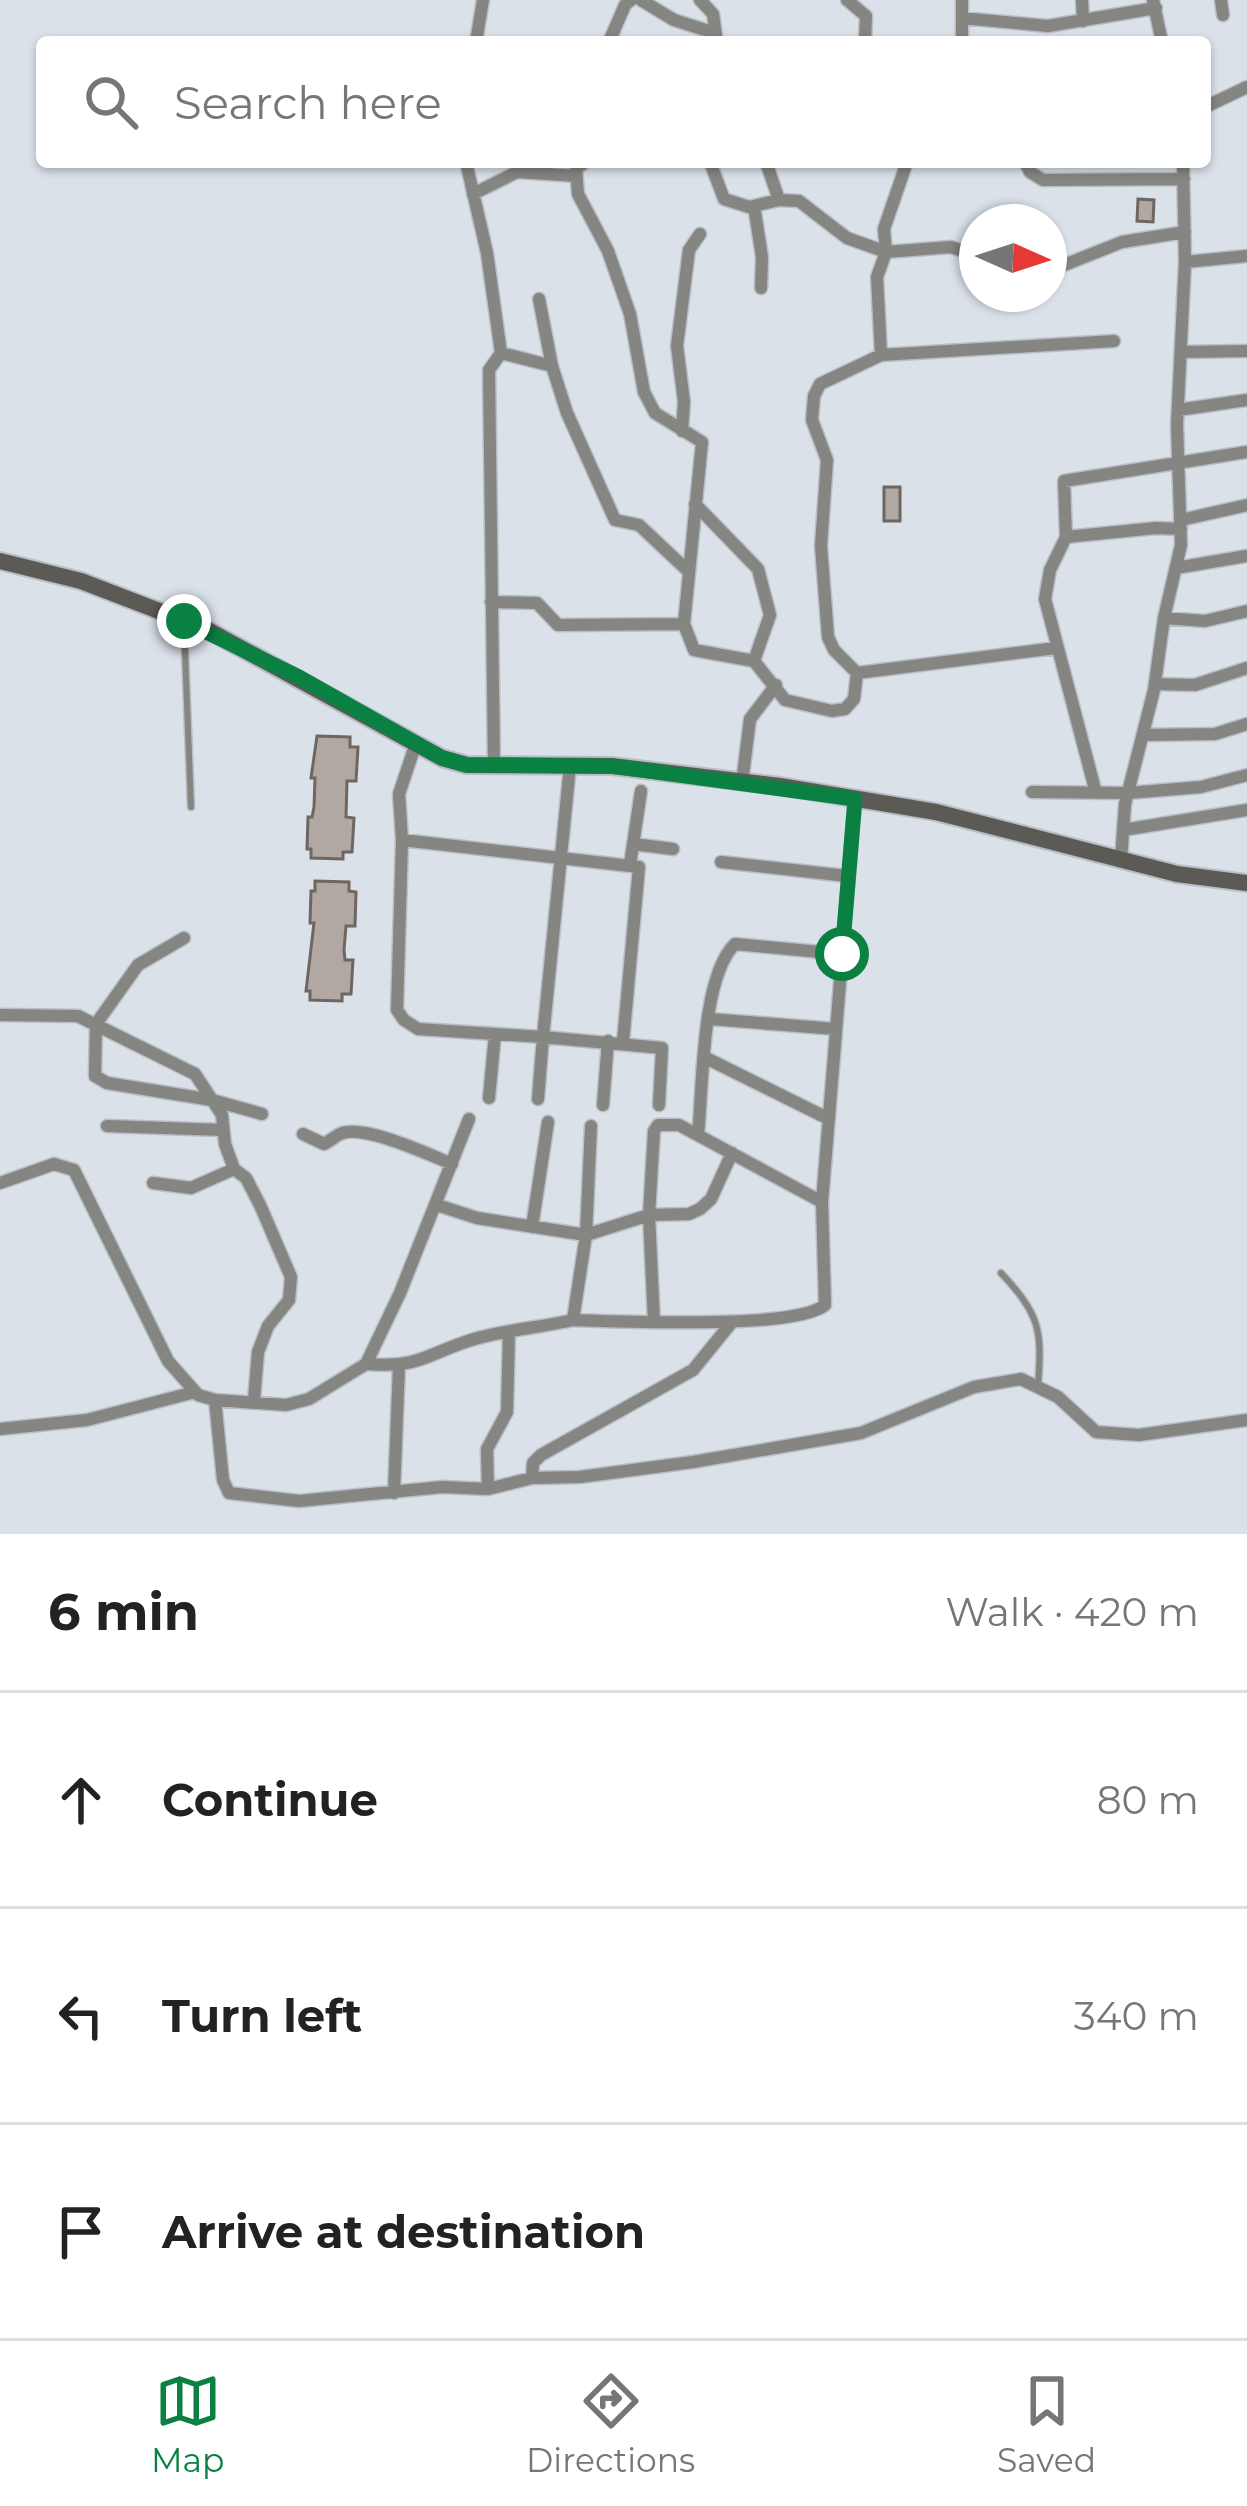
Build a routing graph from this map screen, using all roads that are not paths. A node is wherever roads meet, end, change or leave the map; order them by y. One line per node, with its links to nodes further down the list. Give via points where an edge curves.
1 (483, 0): 11 (street)
2 (631, 0): 12 (street)
3 (641, 0): 13 (street)
4 (700, 0): 14 (street, via 713,14)
5 (847, 0): 15 (street, via 866,16)
6 (962, 0): 9 (street)
7 (1082, 0): 10 (street)
8 (1154, 4): 10 (street); 17 (street)
9 (962, 18): 10 (street); 16 (street)
10 (1082, 21)
11 (477, 36)
12 (612, 36)
13 (711, 36)
14 (716, 36)
15 (865, 36)
16 (962, 36)
17 (1161, 36)
18 (1247, 87): 19 (street)
19 (1211, 104)
20 (467, 168): 29 (street)
21 (567, 168): 29 (street, via 517,172)
22 (579, 168): 49 (street, via 578,194 630,314 644,392 655,413)
23 (712, 168): 31 (street, via 724,199)
24 (768, 168): 30 (street)
25 (905, 168): 35 (street, via 884,229)
26 (1028, 168): 28 (street, via 1042,180)
27 (1183, 168): 28 (street)
28 (1184, 179): 32 (street)
29 (473, 194): 44 (street)
30 (779, 200): 31 (street); 35 (street, via 799,201 847,238)
31 (754, 206): 39 (street)
32 (1185, 232): 37 (street); 38 (street, via 1122,242)
33 (700, 233): 49 (street, via 689,250 677,346)
34 (959, 250): 35 (street)
35 (886, 252): 45 (street, via 877,277)
36 (1247, 256): 37 (street)
37 (1185, 262): 43 (street)
38 (1067, 264)
39 (761, 288)
40 (539, 299): 46 (street)
41 (1114, 341): 45 (street)
42 (1247, 351): 43 (street)
43 (1180, 352): 48 (street)
44 (501, 353): 46 (street); 60 (street, via 489,370)
45 (881, 356): 68 (street, via 820,384 812,420 827,460 821,554 828,638)
46 (552, 366): 59 (street, via 615,520 639,525)
47 (1247, 400): 48 (street)
48 (1178, 410): 51 (street)
49 (682, 431): 52 (street, via 702,442)
50 (1247, 452): 51 (street)
51 (1179, 464): 54 (street); 55 (street, via 1064,481)
52 (695, 504): 59 (street); 66 (street, via 758,569 770,615)
53 (1247, 505): 54 (street)
54 (1181, 525): 55 (street); 58 (street)
55 (1066, 537): 65 (street, via 1045,599)
56 (1247, 556): 58 (street)
57 (0, 561): 63 (street)
58 (1176, 568): 62 (street)
59 (688, 571): 64 (street)
60 (491, 602): 64 (street, via 537,603 558,626); 74 (street)
61 (1247, 611): 62 (street)
62 (1164, 619): 69 (street)
63 (184, 621): 73 (street); 83 (lane)
64 (684, 624): 66 (street, via 694,650)
65 (1056, 648): 68 (street); 80 (street)
66 (754, 661): 70 (street)
67 (1247, 668): 69 (street, via 1195,685)
68 (856, 673): 70 (street, via 845,710 785,700)
69 (1155, 684): 72 (street)
70 (776, 685): 77 (street, via 750,719)
71 (1247, 724): 72 (street, via 1215,734)
72 (1143, 735): 81 (street)
73 (416, 743): 74 (street, via 467,765); 86 (street, via 399,794)
74 (494, 764): 75 (street)
75 (570, 766): 77 (street); 89 (street)
76 (1247, 775): 81 (street)
77 (742, 783): 82 (street)
78 (641, 791): 87 (street)
79 (1032, 791): 80 (street)
80 (1096, 793): 81 (street)
81 (1128, 793): 85 (street)
82 (855, 799): 90 (street); 93 (street)
83 (191, 807)
84 (1247, 810): 85 (street)
85 (1124, 830): 90 (street)
86 (402, 840): 89 (street); 101 (street, via 398,1010 418,1029)
87 (633, 844): 88 (street); 92 (street)
88 (674, 849)
89 (562, 857): 92 (street); 102 (street)
90 (1121, 860): 94 (street)
91 (721, 862): 93 (street)
92 (630, 866): 103 (street, via 641,874)
93 (847, 876): 96 (street)
94 (1247, 883)
95 (184, 938): 99 (street, via 138,965)
96 (842, 954): 98 (street, via 735,944 720,968); 100 (street)
97 (0, 1016): 99 (street, via 78,1016)
98 (710, 1019): 100 (street); 104 (street)
99 (96, 1024): 107 (street, via 194,1074); 107 (street, via 99,1080)
100 (836, 1029): 112 (street)
101 (495, 1034): 102 (street); 105 (street)
102 (542, 1036): 103 (street); 106 (street)
103 (615, 1042): 108 (street); 109 (street, via 662,1048)
104 (706, 1058): 112 (street); 118 (street)
105 (489, 1098)
106 (538, 1099)
107 (212, 1100): 110 (street); 116 (street)
108 (604, 1105)
109 (658, 1105)
110 (262, 1114)
111 (469, 1119): 120 (street)
112 (829, 1119): 124 (street)
113 (548, 1123): 127 (street)
114 (106, 1126): 116 (street)
115 (591, 1126): 128 (street)
116 (224, 1130): 121 (street)
117 (303, 1134): 120 (street, via 324,1144 351,1132)
118 (698, 1135): 119 (street); 126 (street, via 668,1123 654,1131)
119 (732, 1154): 124 (street); 126 (street, via 700,1209)
120 (452, 1164): 125 (street)
121 (234, 1168): 123 (street, via 191,1188); 139 (street, via 260,1205 290,1277 289,1300 257,1352)
122 (0, 1183): 137 (street, via 54,1164 74,1170 167,1361)
123 (153, 1184)
124 (822, 1202): 132 (street, via 825,1305)
125 (437, 1204): 127 (street); 134 (street)
126 (649, 1215): 128 (street); 131 (street)
127 (532, 1227): 128 (street)
128 (586, 1235): 130 (street)
129 (1001, 1273): 136 (lane, via 1038,1323)
130 (573, 1320): 131 (street); 133 (street)
131 (654, 1322): 132 (street)
132 (732, 1322): 142 (street, via 692,1370 541,1455)
133 (509, 1333): 135 (street); 143 (street, via 508,1412 487,1449)
134 (366, 1364): 135 (street); 139 (street, via 309,1399)
135 (399, 1365): 144 (street)
136 (1038, 1388): 140 (street, via 1108,1433); 142 (street, via 1021,1379 995,1381 826,1442)
137 (194, 1392): 138 (street); 141 (street, via 87,1420)
138 (215, 1400): 139 (street); 144 (street, via 229,1492 299,1501)
139 (254, 1400)
140 (1247, 1420)
141 (0, 1429)
142 (532, 1478): 143 (street)
143 (488, 1490): 144 (street)
144 (394, 1493)

